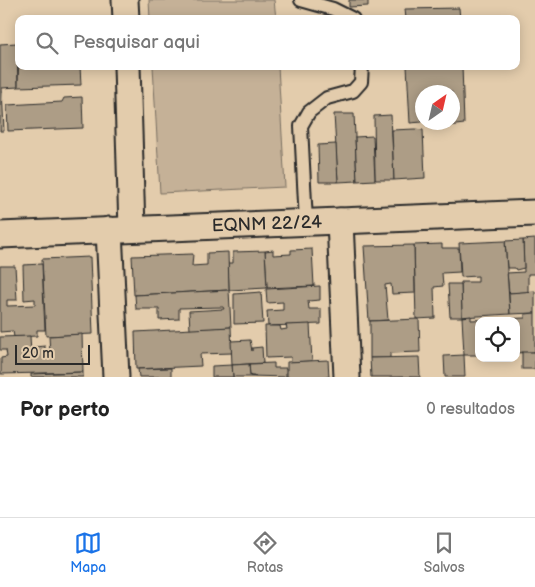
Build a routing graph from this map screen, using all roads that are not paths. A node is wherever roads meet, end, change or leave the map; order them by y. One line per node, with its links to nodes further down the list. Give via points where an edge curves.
1 (125, 0): 3 (street)
2 (301, 0): 4 (lane)
3 (126, 15)
4 (345, 15)
5 (127, 70): 10 (street)
6 (362, 70): 9 (lane, via 361,82 353,91 327,98 309,112 301,126)
7 (535, 213): 8 (street, EQNM 22/24)
8 (340, 221): 9 (street, EQNM 22/24); 13 (street)
9 (306, 222): 10 (street, EQNM 22/24)
10 (121, 230): 11 (street, EQNM 22/24); 12 (street)
11 (0, 235)
12 (116, 377)
13 (347, 377)

